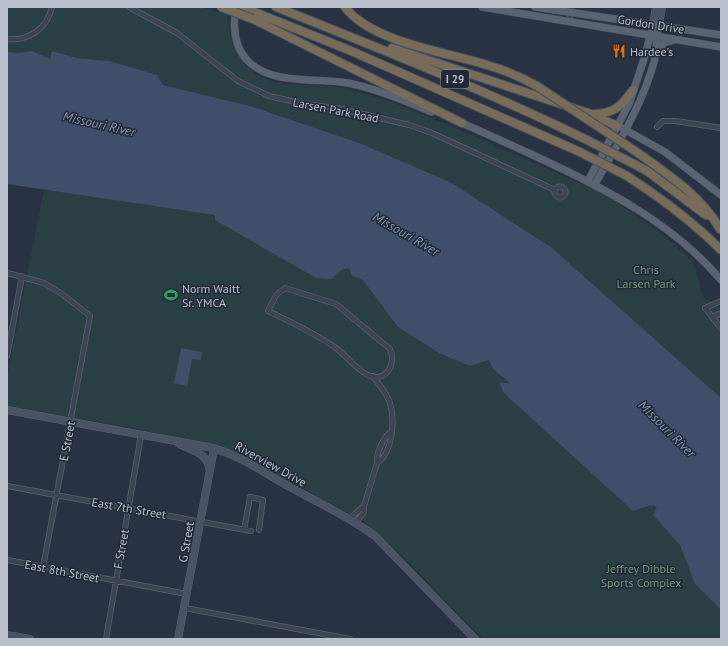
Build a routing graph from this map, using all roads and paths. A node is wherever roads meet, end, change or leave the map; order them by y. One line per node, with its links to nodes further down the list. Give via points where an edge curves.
1 (52, 7): 19 (street, via 46,22 36,32 22,38)
2 (129, 7): 32 (street, Larsen Park Road, via 177,33 238,81 269,96 342,109 418,128)
3 (220, 7): 13 (highway, bridge)
4 (236, 7): 25 (main road, via 234,31 237,44 243,56 257,68 282,77 331,80 364,86)
5 (242, 7): 13 (highway, I 29)
6 (276, 7): 15 (highway, I 29)
7 (345, 7): 34 (highway, bridge, via 350,14 375,31 400,41 487,65 537,86 684,187 711,212)
8 (482, 7): 14 (main road, Gordon Drive)
9 (535, 7): 12 (main road, Gordon Drive)
10 (656, 7): 16 (main road)
11 (662, 7): 16 (main road)
12 (571, 10): 14 (street); 16 (main road, Gordon Drive)
13 (253, 15): 25 (highway); 35 (highway, I 29, bridge, via 349,50 580,152 627,176 669,204)
14 (569, 22): 17 (main road, Gordon Drive)
15 (320, 24): 24 (highway); 34 (highway, I 29, bridge, via 513,104 648,171 678,192)
16 (656, 24): 17 (main road); 18 (main road, Gordon Drive)
17 (653, 36): 20 (main road, Gordon Drive); 22 (main road); 23 (main road)
18 (721, 36)
19 (7, 39)
20 (676, 40): 21 (main road, Gordon Drive); 22 (main road, via 666,42)
21 (721, 47)
22 (654, 59): 29 (main road, via 642,96)
23 (633, 90): 24 (highway, via 616,110 604,114); 26 (main road, via 629,104)
24 (591, 114): 26 (highway)
25 (462, 123): 30 (main road)
26 (617, 126): 29 (main road); 30 (main road)
27 (657, 127): 28 (street, via 663,121 676,121)
28 (721, 128)
29 (625, 130): 31 (main road); 33 (main road, via 664,152)
30 (588, 181): 31 (main road)
31 (595, 184): 38 (main road, via 636,209 680,241)
32 (555, 190)
33 (721, 195)
34 (720, 229)
35 (721, 250)
36 (7, 273): 37 (street)
37 (22, 276): 43 (street); 47 (street, E Street, via 44,283 90,316)
38 (721, 280)
39 (721, 301): 41 (street, via 705,308)
40 (721, 313): 41 (street)
41 (712, 317): 42 (street)
42 (721, 328)
43 (9, 335): 44 (street)
44 (7, 356)
45 (373, 376): 45 (street, via 385,374 391,368 392,354 384,344 336,304 285,288 276,295 268,311 321,339); 54 (street, via 391,403 394,424 392,437 382,460 377,463)
46 (7, 410): 47 (main road, Riverview Drive)
47 (71, 422): 48 (main road, Riverview Drive); 53 (street, E Street)
48 (141, 435): 49 (main road, Riverview Drive); 55 (street, F Street)
49 (175, 441): 50 (main road, Riverview Drive); 51 (main road, via 203,455 208,460)
50 (214, 449): 51 (main road, G Street); 57 (main road, Riverview Drive, via 239,457)
51 (210, 470): 56 (main road, G Street)
52 (7, 486): 53 (street, East 7th Street)
53 (56, 495): 55 (street, East 7th Street); 62 (street, E Street)
54 (364, 506): 57 (street); 57 (street, via 364,512)
55 (128, 508): 56 (street, East 7th Street); 63 (street, F Street)
56 (201, 521): 58 (street, East 7th Street); 64 (main road, G Street)
57 (352, 521): 71 (main road, Riverview Drive, via 375,536)
58 (244, 530): 59 (street, via 250,497 264,500); 60 (street, East 7th Street)
59 (259, 530)
60 (251, 531)
61 (7, 560): 62 (street, East 8th Street)
62 (43, 567): 63 (street, East 8th Street)
63 (116, 581): 64 (street, East 8th Street); 68 (street, F Street)
64 (188, 594): 65 (main road, G Street)
65 (185, 608): 69 (main road, G Street); 70 (street)
66 (7, 635): 67 (main road)
67 (30, 639)
68 (106, 639)
69 (178, 639)
70 (350, 639)
71 (475, 639)

